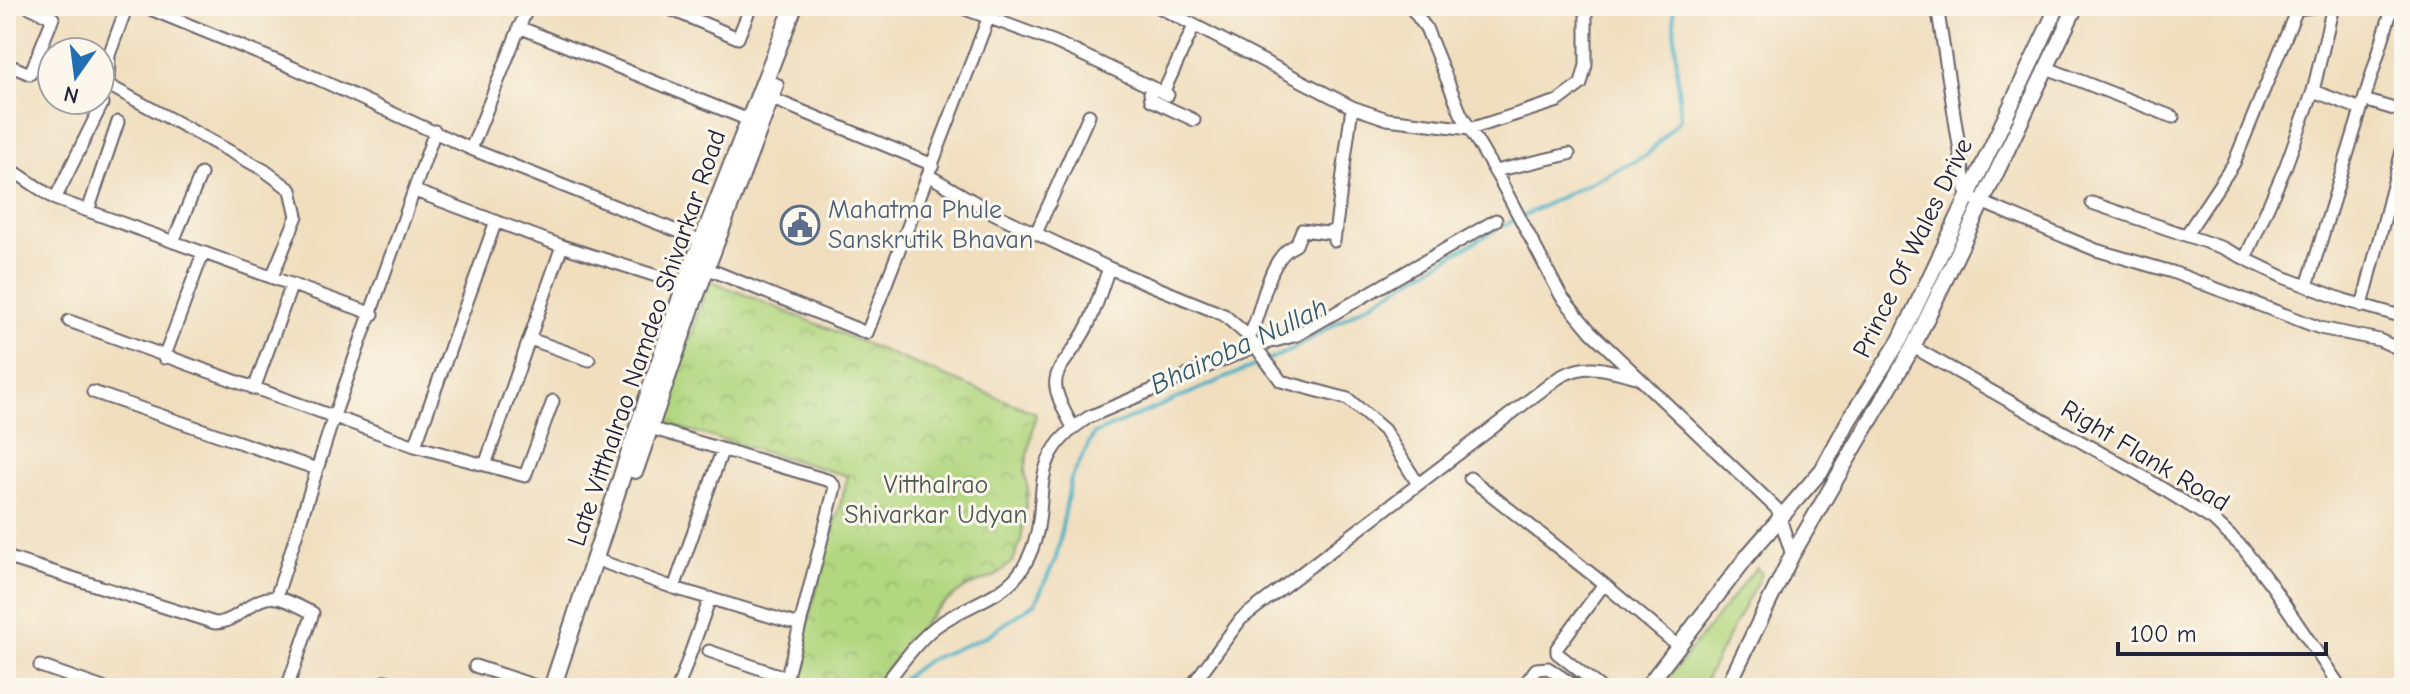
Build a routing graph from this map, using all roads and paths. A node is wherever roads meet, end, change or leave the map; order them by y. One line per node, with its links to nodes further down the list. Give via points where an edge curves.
1 (27, 6): 24 (street, via 53,18 30,74)
2 (127, 6): 64 (street, via 109,55 108,85 291,190 297,216)
3 (143, 6): 39 (street)
4 (528, 6): 23 (street)
5 (663, 6): 6 (street, via 738,38)
6 (751, 6)
7 (794, 6): 37 (main road, Late Vitthalrao Namdeo Shivarkar Road)
8 (805, 6): 28 (main road, Late Vitthalrao Namdeo Shivarkar Road)
9 (957, 6): 21 (street)
10 (993, 6): 21 (street)
11 (1157, 6): 22 (street)
12 (1410, 6): 38 (street, via 1426,28)
13 (1937, 6): 48 (street)
14 (2058, 6): 48 (street, Prince Of Wales Drive)
15 (2076, 6): 25 (street, Prince Of Wales Drive)
16 (2320, 6): 18 (street)
17 (2333, 6): 26 (street)
18 (2293, 8): 56 (street, via 2234,163)
19 (1584, 9): 38 (street, via 1586,65 1581,84 1558,101)
20 (2391, 12): 29 (street)
21 (988, 19): 27 (street, via 1055,42); 44 (street)
22 (1194, 26): 27 (street); 30 (street)
23 (519, 27): 37 (street); 41 (street)
24 (6, 64)
25 (2047, 68): 34 (street); 50 (street, Prince Of Wales Drive)
26 (2313, 91): 29 (street); 61 (street)
27 (1162, 92): 35 (street, via 1150,93 1151,100)
28 (770, 98): 37 (main road, Late Vitthalrao Namdeo Shivarkar Road); 44 (street)
29 (2363, 104): 31 (street); 67 (street)
30 (1352, 107): 38 (street, via 1387,119); 73 (street, via 1335,235 1302,230 1296,245 1285,249 1275,262)
31 (2404, 112)
32 (1089, 115): 55 (street)
33 (96, 116): 49 (street)
34 (2173, 117)
35 (1194, 120)
36 (118, 122): 52 (street)
37 (755, 123): 57 (main road, Late Vitthalrao Namdeo Shivarkar Road); 62 (main road, Late Vitthalrao Namdeo Shivarkar Road)
38 (1470, 129): 46 (street)
39 (435, 131): 41 (street); 47 (street)
40 (2404, 143): 68 (street)
41 (471, 149): 57 (street)
42 (1569, 154): 46 (street)
43 (6, 166): 49 (street)
44 (931, 170): 55 (street); 62 (street, via 867,333)
45 (201, 174): 58 (street)
46 (1498, 176): 78 (street, via 1561,296)
47 (415, 191): 54 (street); 69 (street)
48 (1967, 196): 50 (street); 91 (street, Prince Of Wales Drive, via 1898,344 1822,470)
49 (55, 199): 52 (street)
50 (1982, 203): 74 (street, Prince Of Wales Drive); 75 (street, via 2096,250 2172,272 2320,328 2379,340)
51 (2092, 203): 56 (street)
52 (88, 211): 58 (street)
53 (1496, 220): 73 (street, via 1297,335)
54 (496, 221): 59 (street); 85 (street)
55 (1036, 233): 63 (street)
56 (2186, 235): 61 (street)
57 (702, 241): 62 (main road, Late Vitthalrao Namdeo Shivarkar Road)
58 (173, 242): 60 (street)
59 (562, 246): 66 (street); 72 (street)
60 (203, 253): 64 (street); 76 (street)
61 (2245, 259): 67 (street)
62 (700, 265): 66 (main road, Late Vitthalrao Namdeo Shivarkar Road); 84 (main road, Late Vitthalrao Namdeo Shivarkar Road)
63 (1109, 268): 73 (street, via 1224,315); 83 (street, via 1086,329 1054,384)
64 (272, 277): 65 (street)
65 (292, 284): 69 (street); 79 (street)
66 (685, 285): 108 (main road, Late Vitthalrao Namdeo Shivarkar Road)
67 (2307, 286): 68 (street)
68 (2362, 306): 70 (street)
69 (373, 314): 82 (street)
70 (2404, 317)
71 (69, 321): 76 (street)
72 (530, 339): 77 (street); 87 (street)
73 (1252, 342): 83 (street); 90 (street, via 1281,381 1348,399 1384,430)
74 (1913, 347): 92 (street, Prince Of Wales Drive); 118 (street, Right Flank Road, via 2213,520 2263,573)
75 (2404, 351)
76 (164, 358): 79 (street)
77 (589, 360)
78 (1641, 379): 90 (street, via 1592,366 1575,368); 91 (street, via 1777,509)
79 (254, 389): 82 (street)
80 (93, 392): 88 (street)
81 (553, 401): 87 (street, via 525,476)
82 (334, 416): 85 (street); 88 (street)
83 (1073, 427): 111 (street, via 1053,446 1045,464 1038,522 1022,569 1008,585 931,630)
84 (650, 428): 86 (street); 94 (main road, Late Vitthalrao Namdeo Shivarkar Road)
85 (415, 446): 87 (street)
86 (722, 451): 96 (street); 99 (street, via 830,481 835,487)
87 (485, 465)
88 (317, 469): 97 (street)
89 (1470, 478): 95 (street)
90 (1418, 484): 112 (street, via 1241,619)
91 (1779, 520): 92 (street); 100 (street, Prince Of Wales Drive)
92 (1792, 555): 117 (street, Prince Of Wales Drive)
93 (6, 557): 97 (street, via 215,623 226,623 249,606)
94 (603, 562): 96 (street); 109 (main road, Late Vitthalrao Namdeo Shivarkar Road)
95 (1604, 584): 100 (street); 115 (street, via 1557,648)
96 (674, 588): 98 (street)
97 (276, 598): 106 (street, via 313,613)
98 (710, 598): 99 (street); 110 (street)
99 (800, 625): 104 (street)
100 (1678, 646): 116 (street, Prince Of Wales Drive)
101 (709, 651): 104 (street)
102 (40, 666): 105 (street)
103 (475, 666): 107 (street)
104 (786, 683)
105 (103, 688)
106 (287, 688)
107 (542, 688)
108 (552, 688)
109 (563, 688)
110 (678, 688)
111 (882, 688)
112 (1190, 688)
113 (1522, 688): 114 (street, via 1536,669 1548,668)
114 (1578, 688)
115 (1601, 688)
116 (1646, 688)
117 (1727, 688)
118 (2341, 688)

